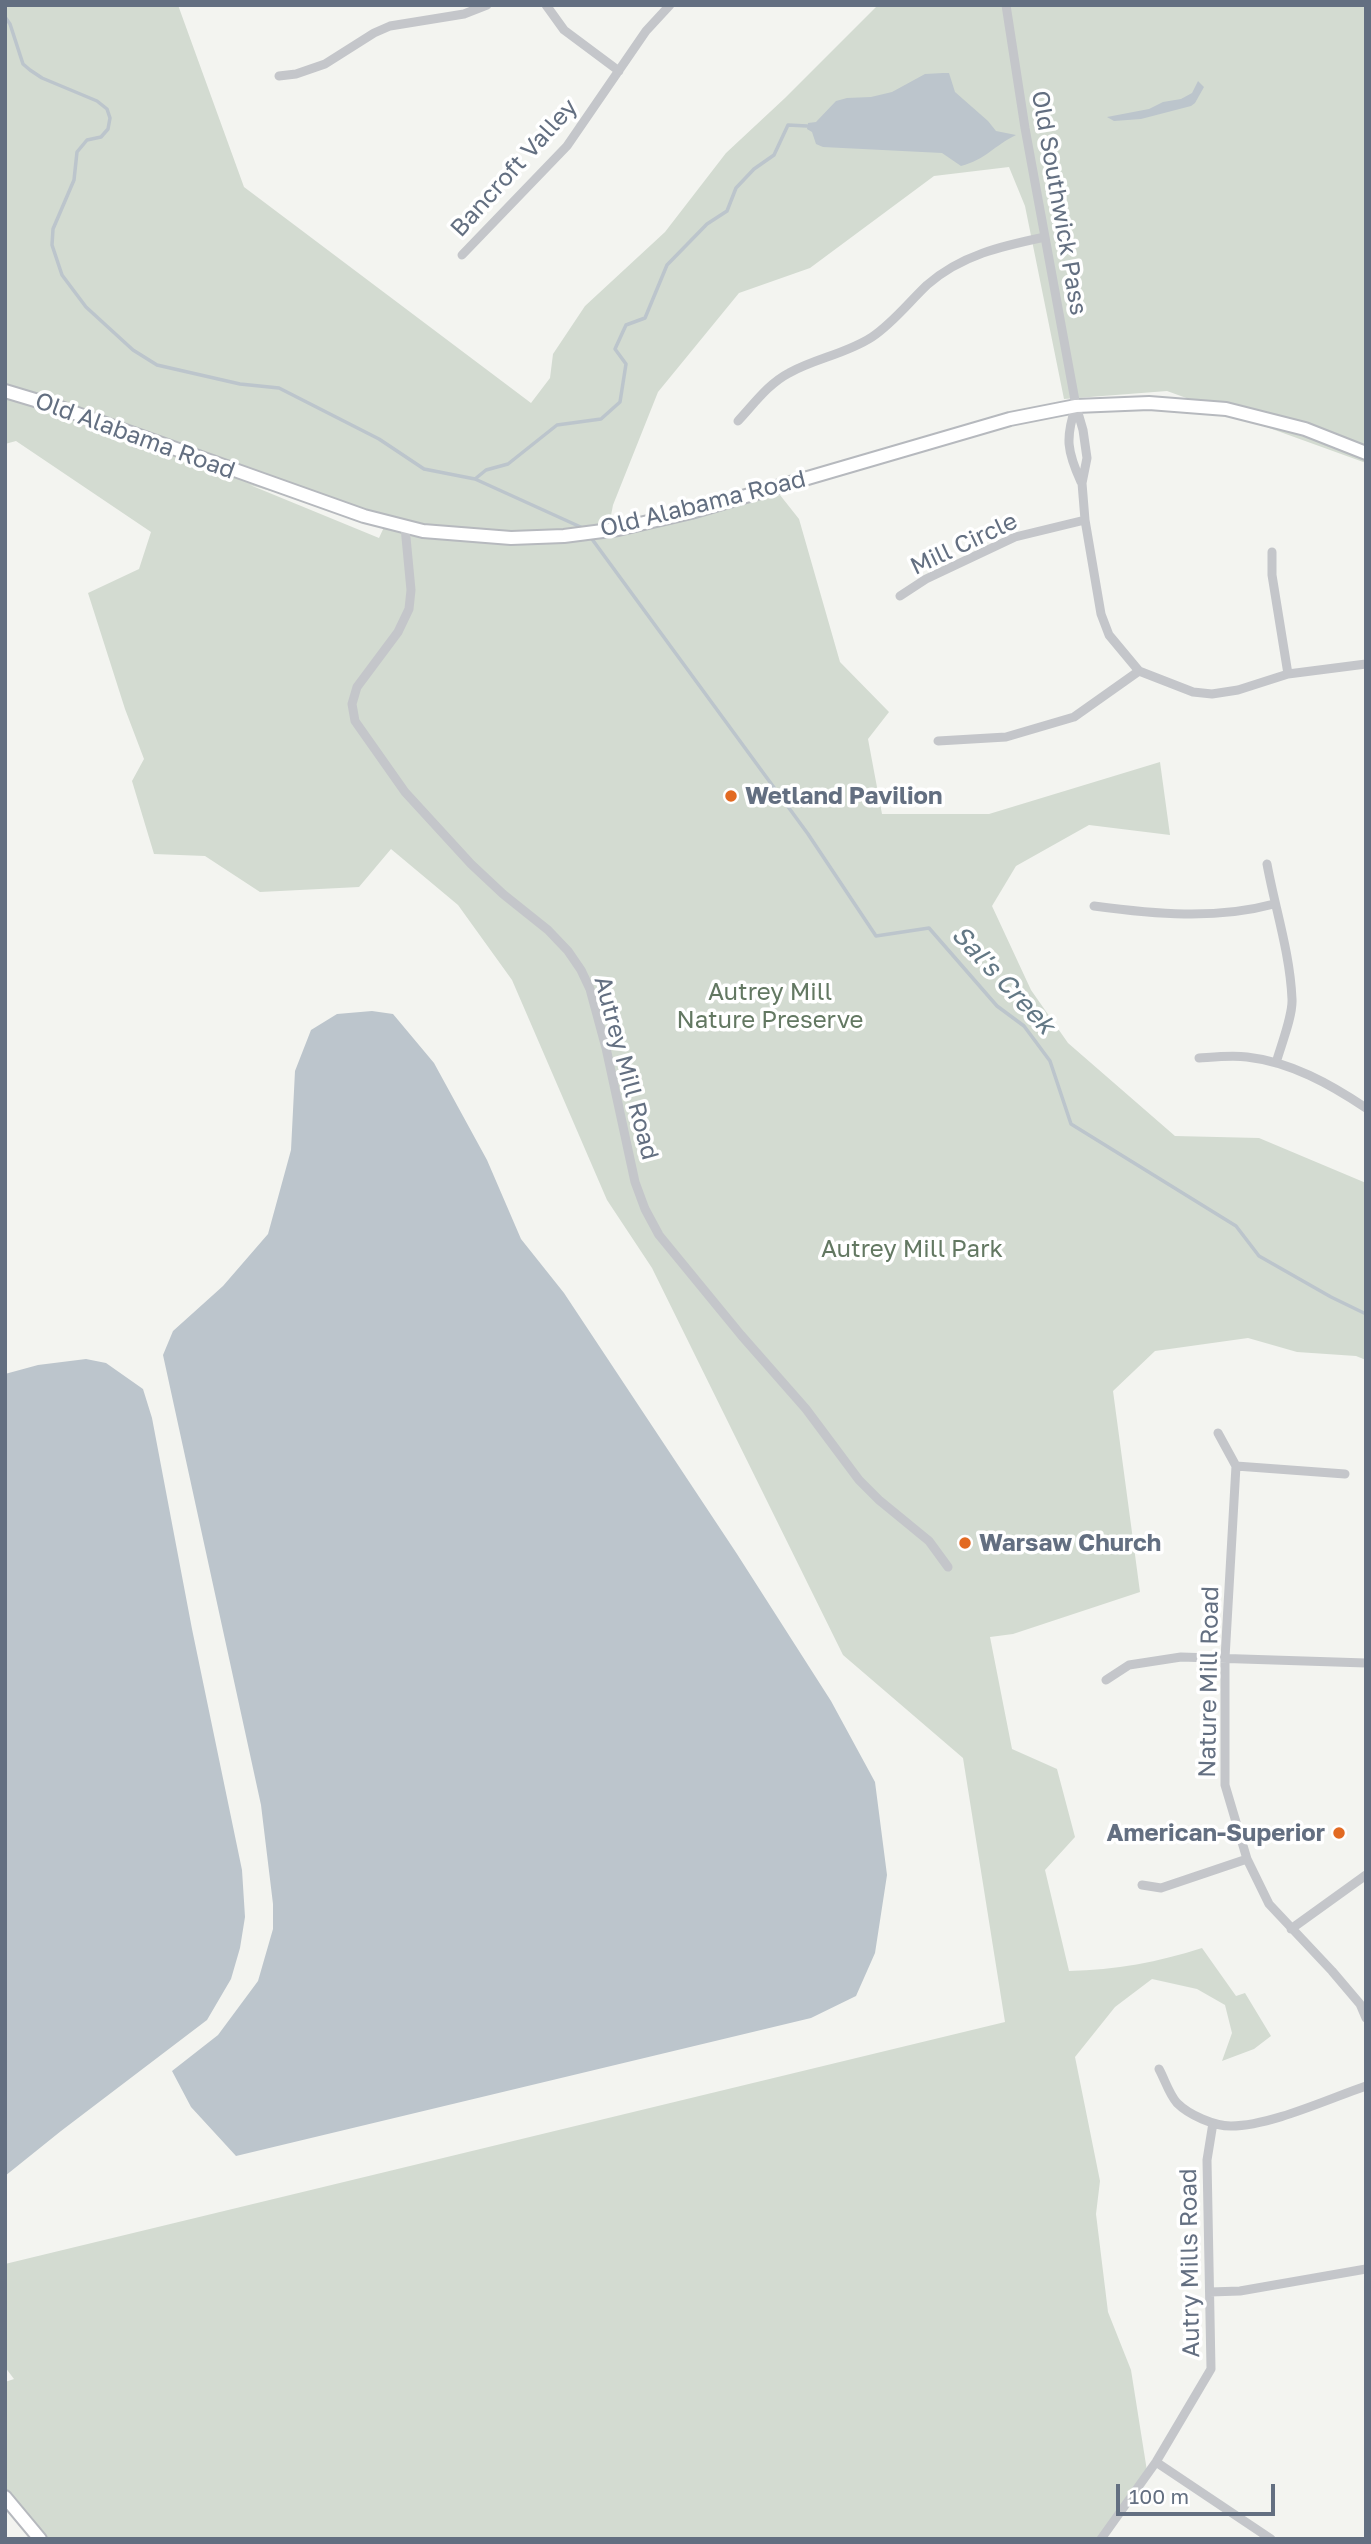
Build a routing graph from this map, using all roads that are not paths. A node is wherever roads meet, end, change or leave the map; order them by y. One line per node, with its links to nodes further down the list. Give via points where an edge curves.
1 (487, 5): 6 (street, via 464,14 390,26 325,64)
2 (546, 5): 5 (street, via 564,30)
3 (670, 5): 5 (street, Bancroft Valley)
4 (1006, 5): 7 (street, Old Southwick Pass)
5 (619, 71): 8 (street, Bancroft Valley, via 567,146)
6 (279, 76)
7 (1045, 237): 10 (street, Old Southwick Pass); 11 (street, via 992,248 954,265 875,336 786,374)
8 (461, 255)
9 (5, 391): 15 (main road, Old Alabama Road, via 324,504)
10 (1076, 406): 12 (main road, Old Alabama Road, via 1149,403 1226,409 1305,429); 13 (street, Old Southwick Pass, via 1087,458); 13 (street, via 1068,431 1071,461); 15 (main road, Old Alabama Road, via 1010,419 618,529 511,538)
11 (738, 421)
12 (1366, 453)
13 (1082, 484): 14 (street)
14 (1085, 520): 17 (street, Mill Circle, via 1014,537); 19 (street, via 1101,614 1109,635)
15 (405, 527): 31 (street, Autrey Mill Road, via 409,609 398,632 357,687 352,704 355,721 405,792 471,864 548,930 581,970 606,1048 635,1182 659,1235 806,1409 859,1480 929,1541)
16 (1272, 552): 20 (street)
17 (900, 596)
18 (1366, 664): 20 (street)
19 (1139, 671): 20 (street, via 1193,692 1212,694); 21 (street, via 1074,717 1006,737)
20 (1288, 674)
21 (938, 741)
22 (1266, 864): 23 (street)
23 (1274, 904): 24 (street, via 1211,915); 26 (street, via 1293,1001)
24 (1094, 906)
25 (1199, 1058): 26 (street, via 1246,1057)
26 (1276, 1063): 27 (street, via 1314,1077)
27 (1366, 1108)
28 (1218, 1433): 29 (street)
29 (1236, 1466): 30 (street); 32 (street, Nature Mill Road)
30 (1345, 1474)
31 (948, 1567)
32 (1225, 1658): 33 (street); 34 (street, via 1181,1657 1129,1665); 35 (street, Nature Mill Road, via 1225,1785)
33 (1366, 1663)
34 (1106, 1679)
35 (1247, 1859): 37 (street, via 1161,1888); 38 (street, Nature Mill Road, via 1269,1904)
36 (1366, 1875): 38 (street)
37 (1142, 1885)
38 (1292, 1929): 39 (street, Nature Mill Road, via 1360,2004)
39 (1366, 2018)
40 (1159, 2069): 42 (street, via 1174,2100)
41 (1366, 2086): 42 (street, via 1279,2116 1229,2126)
42 (1213, 2123): 44 (street, Autry Mills Road, via 1207,2160)
43 (1366, 2269): 44 (street)
44 (1210, 2292): 45 (street, Autry Mills Road, via 1211,2369)
45 (1156, 2462): 48 (street, Autry Mills Road); 49 (street)
46 (5, 2497): 47 (main road)
47 (40, 2539)
48 (1101, 2539)
49 (1271, 2539)

